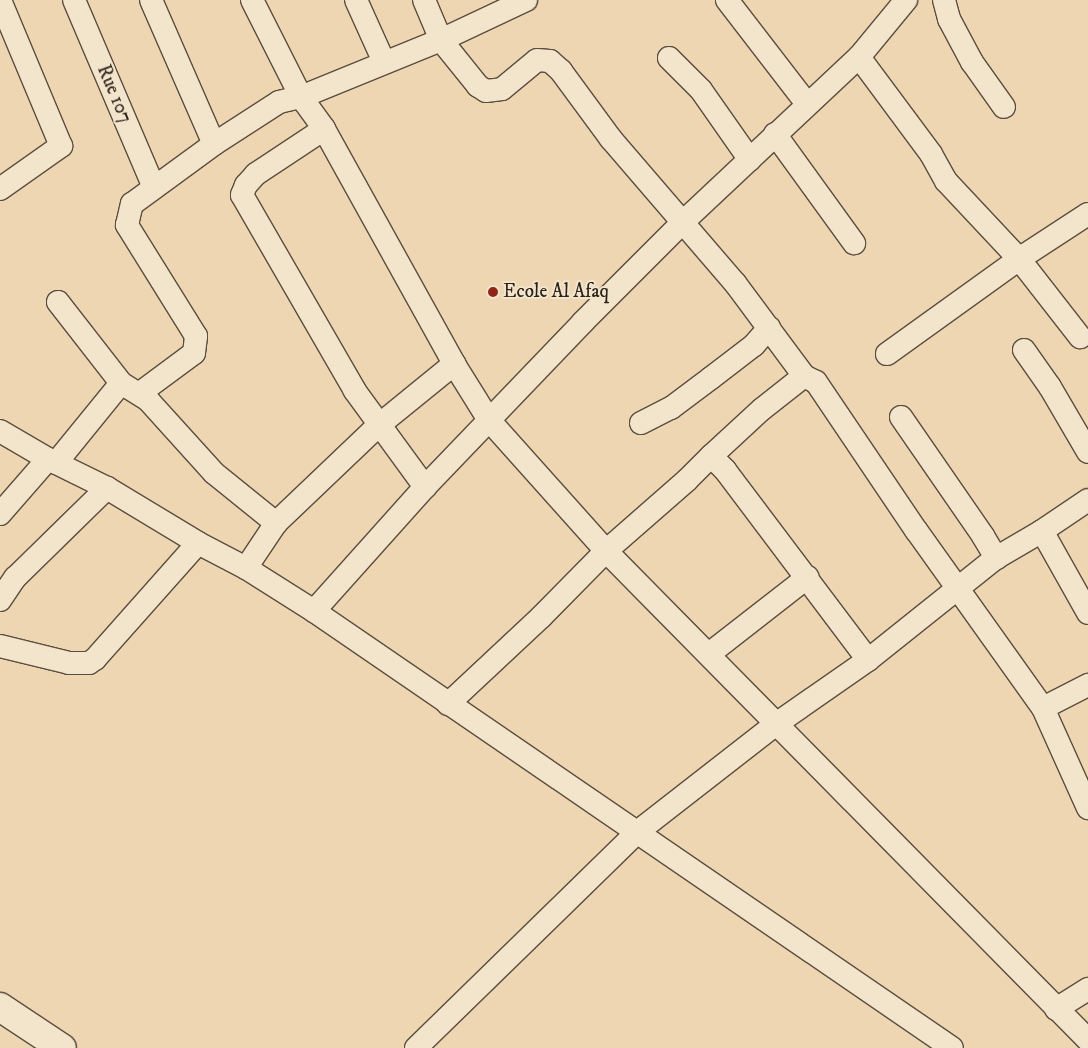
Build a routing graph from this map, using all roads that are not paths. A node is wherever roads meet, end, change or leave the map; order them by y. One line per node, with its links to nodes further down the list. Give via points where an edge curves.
1 (0, 0): 23 (street, via 61,146)
2 (74, 0): 22 (street, Rue 107)
3 (151, 0): 20 (street)
4 (252, 0): 15 (street)
5 (356, 0): 14 (street)
6 (424, 0): 11 (street)
7 (727, 0): 16 (street)
8 (906, 0): 12 (street)
9 (944, 0): 17 (street, via 949,19 972,62)
10 (521, 1): 11 (street)
11 (442, 40): 14 (street); 25 (street, via 478,86 486,90 502,89 537,60 550,61 561,71 611,139)
12 (859, 57): 16 (street); 27 (street, via 926,146 946,181)
13 (669, 58): 21 (street, via 701,90)
14 (384, 62): 15 (street)
15 (301, 97): 18 (street); 20 (street, via 279,102)
16 (807, 104): 19 (street)
17 (1004, 107)
18 (324, 129): 33 (street); 39 (street, via 256,174 242,195 355,391)
19 (775, 134): 21 (street); 26 (street)
20 (214, 144): 22 (street)
21 (750, 160): 25 (street)
22 (154, 188): 35 (street, via 132,204 128,225 196,336 194,353)
23 (0, 189)
24 (1085, 221): 27 (street)
25 (683, 222): 29 (street); 37 (street)
26 (854, 243)
27 (1020, 260): 30 (street); 32 (street)
28 (58, 302): 35 (street)
29 (769, 328): 34 (street); 38 (street, via 754,345 671,408)
30 (1080, 337)
31 (1024, 350): 41 (street)
32 (887, 354)
33 (454, 364): 37 (street); 39 (street)
34 (804, 376): 42 (street, via 762,408); 55 (street, via 816,382)
35 (130, 388): 43 (street); 48 (street, via 173,426 214,473)
36 (901, 416): 52 (street)
37 (489, 420): 45 (street); 51 (street)
38 (641, 423)
39 (379, 425): 45 (street); 48 (street)
40 (0, 431): 43 (street)
41 (1088, 452)
42 (711, 456): 51 (street); 54 (street)
43 (52, 461): 44 (street); 47 (street)
44 (107, 488): 50 (street); 56 (street, via 15,578)
45 (425, 488): 57 (street)
46 (1088, 500): 49 (street)
47 (0, 514)
48 (276, 523): 53 (street)
49 (1042, 531): 52 (street); 58 (street)
50 (198, 543): 53 (street); 59 (street, via 89,663 69,663)
51 (606, 551): 60 (street); 63 (street)
52 (996, 558): 55 (street)
53 (246, 568): 57 (street)
54 (808, 577): 60 (street); 61 (street)
55 (958, 589): 61 (street); 64 (street)
56 (0, 600)
57 (314, 611): 63 (street)
58 (1088, 613)
59 (0, 646)
60 (709, 654): 65 (street)
61 (868, 660): 65 (street)
62 (1088, 686): 64 (street)
63 (448, 704): 67 (street)
64 (1043, 708): 66 (street)
65 (776, 724): 67 (street); 70 (street)
66 (1088, 808)
67 (636, 833): 73 (street); 74 (street)
68 (1088, 989): 70 (street)
69 (0, 1007): 72 (street)
70 (1056, 1009): 71 (street)
71 (1088, 1040)
72 (62, 1048)
73 (416, 1048)
74 (952, 1048)

